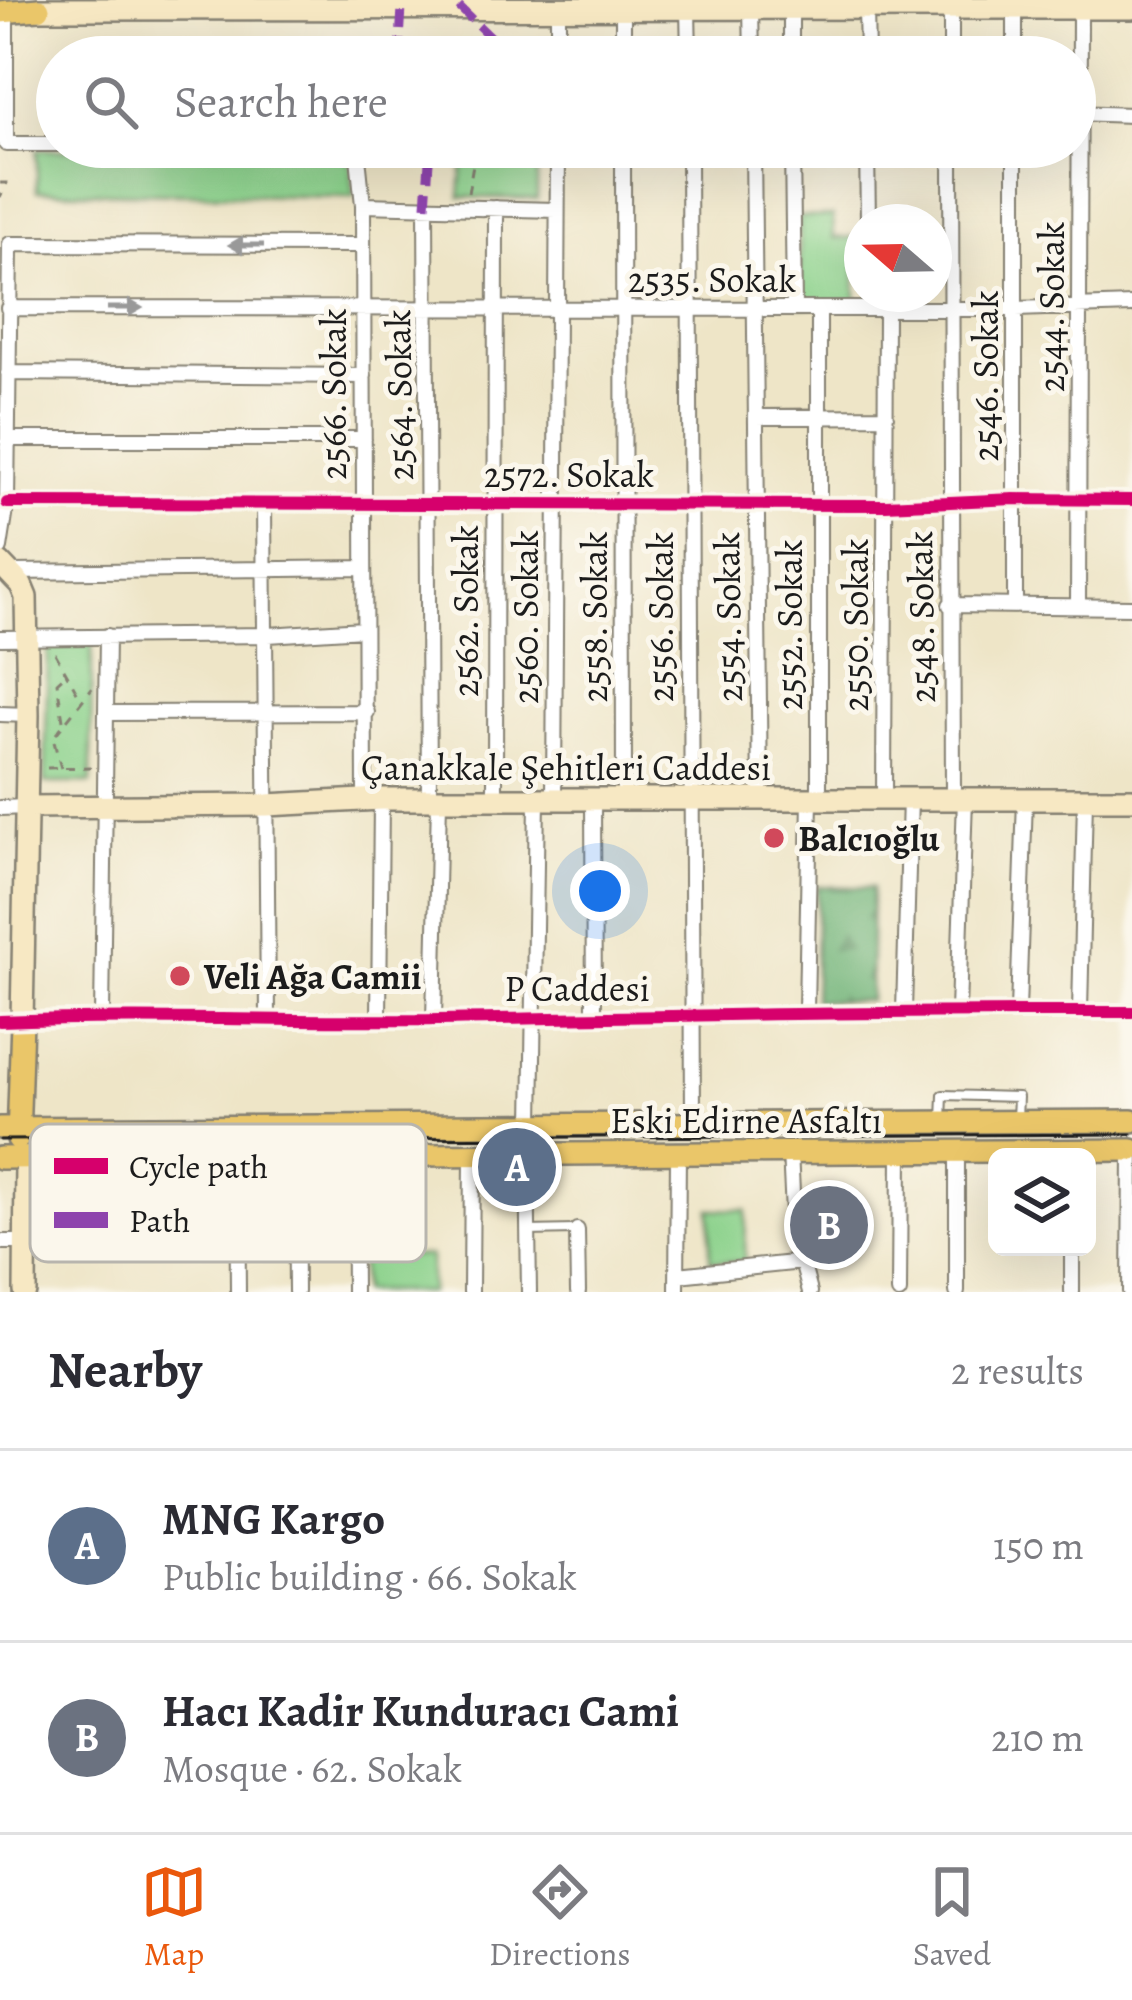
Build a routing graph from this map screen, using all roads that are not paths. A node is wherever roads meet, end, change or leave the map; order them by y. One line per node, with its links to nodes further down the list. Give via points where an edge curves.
1 (241, 4): 2 (main road); 21 (main road)
2 (338, 4): 3 (main road)
3 (393, 4): 4 (main road)
4 (459, 4): 5 (main road)
5 (528, 4): 13 (main road)
6 (598, 4): 13 (main road); 14 (main road)
7 (658, 4): 14 (main road); 15 (main road)
8 (925, 4): 17 (main road); 18 (main road)
9 (982, 4): 18 (main road); 19 (main road)
10 (1049, 4): 19 (main road); 20 (main road)
11 (744, 5): 15 (main road); 16 (main road); 25 (street)
12 (1118, 5): 20 (main road)
13 (558, 8): 22 (street)
14 (623, 8): 23 (street)
15 (688, 8): 24 (street)
16 (791, 8): 17 (main road); 26 (street)
17 (866, 8): 27 (street)
18 (951, 8): 28 (street)
19 (1015, 8): 29 (street)
20 (1080, 8): 30 (street, 2544. Sokak)
21 (34, 10): 31 (street)
22 (558, 36)
23 (623, 36)
24 (688, 36)
25 (749, 36)
26 (791, 36)
27 (867, 36)
28 (951, 36)
29 (1015, 36)
30 (1079, 36)
31 (2, 46): 34 (street, via 6,144)
32 (1096, 114): 33 (street)
33 (1132, 115)
34 (36, 144)
35 (360, 168): 47 (street, 2566. Sokak)
36 (558, 168): 50 (street, 2560. Sokak)
37 (623, 168): 60 (street, 2558. Sokak)
38 (689, 168): 61 (street, 2556. Sokak)
39 (753, 168): 62 (street, 2554. Sokak)
40 (792, 168): 63 (street)
41 (867, 168): 45 (street)
42 (951, 168): 46 (street, 2548. Sokak)
43 (1015, 168): 66 (street, 2546. Sokak)
44 (1079, 168): 53 (street, 2544. Sokak)
45 (868, 204)
46 (951, 204)
47 (364, 205): 48 (street); 51 (street, 2566. Sokak)
48 (426, 206): 49 (street); 57 (street, 2564. Sokak)
49 (496, 208): 50 (street); 58 (street, 2562. Sokak)
50 (557, 211): 59 (street, 2560. Sokak)
51 (362, 245): 55 (street, one-way to 55, via 10,244); 56 (street, 2566. Sokak)
52 (844, 305): 64 (street, 2535. Sokak)
53 (1082, 305): 54 (street, 2535. Sokak); 66 (street, 2535. Sokak); 77 (street, 2544. Sokak)
54 (1132, 305)
55 (8, 308): 56 (street, 2535. Sokak, one-way to 56); 69 (street)
56 (363, 308): 57 (street, 2535. Sokak); 70 (street, 2566. Sokak)
57 (427, 308): 58 (street, 2535. Sokak); 83 (street, 2564. Sokak)
58 (496, 308): 59 (street, 2535. Sokak); 84 (street, 2562. Sokak)
59 (557, 308): 60 (street, 2535. Sokak); 85 (street, 2560. Sokak)
60 (624, 308): 61 (street, 2535. Sokak); 86 (street, 2558. Sokak)
61 (689, 308): 62 (street, 2535. Sokak); 87 (street, 2556. Sokak)
62 (754, 309): 63 (street, 2535. Sokak); 73 (street, 2554. Sokak)
63 (794, 309): 64 (street, 2535. Sokak)
64 (819, 309): 71 (street, 2552. Sokak)
65 (952, 309): 66 (street, 2535. Sokak)
66 (1016, 309): 76 (street, 2546. Sokak)
67 (886, 312): 72 (street, 2550. Sokak)
68 (952, 312): 79 (street, 2548. Sokak)
69 (8, 373): 70 (street); 74 (street)
70 (364, 376): 75 (street, 2566. Sokak)
71 (819, 416): 72 (street); 73 (street); 89 (street, 2552. Sokak)
72 (886, 416): 90 (street, 2550. Sokak)
73 (755, 417): 88 (street, 2554. Sokak)
74 (8, 439): 75 (street); 80 (street)
75 (364, 439): 82 (street, 2566. Sokak)
76 (1014, 499): 77 (street, 2572. Sokak); 79 (street, 2572. Sokak); 96 (street, 2546. Sokak)
77 (1081, 500): 78 (street, 2572. Sokak); 97 (street, 2544. Sokak)
78 (1132, 500)
79 (950, 501): 90 (street, 2572. Sokak); 95 (street, 2548. Sokak)
80 (7, 503): 81 (street, 2572. Sokak); 91 (street)
81 (264, 504): 82 (street, 2572. Sokak); 93 (street)
82 (362, 504): 83 (street, 2572. Sokak); 94 (street, 2566. Sokak)
83 (430, 504): 84 (street, 2572. Sokak); 114 (street, 2564. Sokak)
84 (495, 504): 85 (street, 2572. Sokak); 115 (street, 2562. Sokak)
85 (556, 504): 86 (street, 2572. Sokak); 116 (street, 2560. Sokak)
86 (624, 504): 87 (street, 2572. Sokak); 118 (street, 2558. Sokak)
87 (690, 504): 88 (street, 2572. Sokak); 119 (street, 2556. Sokak)
88 (756, 505): 89 (street, 2572. Sokak); 109 (street, 2554. Sokak)
89 (819, 505): 90 (street, 2572. Sokak); 110 (street, 2552. Sokak)
90 (886, 505): 111 (street, 2550. Sokak)
91 (0, 548)
92 (6, 567): 93 (street); 102 (main road, via 26,597)
93 (265, 568): 94 (street); 100 (street)
94 (363, 568): 99 (street, 2566. Sokak)
95 (950, 605): 96 (street); 113 (street, 2548. Sokak)
96 (1015, 606): 97 (street)
97 (1078, 606): 98 (street)
98 (1132, 607)
99 (363, 628): 100 (street); 104 (street, 2566. Sokak)
100 (268, 634): 101 (street); 106 (street)
101 (107, 636): 102 (street); 105 (street)
102 (36, 637): 103 (street); 108 (main road)
103 (0, 638)
104 (367, 712): 106 (street); 123 (street, 2566. Sokak)
105 (106, 713): 106 (street); 124 (street)
106 (267, 713): 125 (street)
107 (0, 714): 108 (street)
108 (28, 715): 126 (main road)
109 (760, 798): 110 (main road, Çanakkale Şehitleri Caddesi); 119 (main road, Çanakkale Şehitleri Caddesi)
110 (815, 798): 111 (main road, Çanakkale Şehitleri Caddesi); 128 (street, 2552. Sokak)
111 (884, 798): 112 (main road, Çanakkale Şehitleri Caddesi)
112 (910, 798): 113 (main road, Çanakkale Şehitleri Caddesi); 129 (street)
113 (959, 798): 120 (main road, Çanakkale Şehitleri Caddesi); 130 (street, 2548. Sokak)
114 (434, 799): 115 (main road, Çanakkale Şehitleri Caddesi); 123 (main road, Çanakkale Şehitleri Caddesi); 140 (street, 2564. Sokak)
115 (495, 799): 116 (main road, Çanakkale Şehitleri Caddesi)
116 (546, 799): 117 (main road, Çanakkale Şehitleri Caddesi); 134 (street, 2560. Sokak)
117 (593, 799): 118 (main road, Çanakkale Şehitleri Caddesi); 135 (street)
118 (624, 799): 119 (main road, Çanakkale Şehitleri Caddesi)
119 (691, 799): 136 (street, 2556. Sokak)
120 (1025, 799): 121 (main road, Çanakkale Şehitleri Caddesi); 131 (street)
121 (1085, 799): 122 (main road, Çanakkale Şehitleri Caddesi); 132 (street)
122 (1132, 799)
123 (373, 800): 125 (main road, Çanakkale Şehitleri Caddesi); 139 (street, 2566. Sokak)
124 (104, 804): 125 (main road, Çanakkale Şehitleri Caddesi); 126 (main road, Çanakkale Şehitleri Caddesi); 137 (street)
125 (267, 805): 138 (street)
126 (27, 807): 127 (street, Çanakkale Şehitleri Caddesi); 141 (main road)
127 (0, 808)
128 (806, 1011): 129 (street, P Caddesi); 136 (street, P Caddesi)
129 (904, 1011): 130 (street, P Caddesi)
130 (958, 1011): 131 (street, P Caddesi)
131 (1018, 1011): 132 (street, P Caddesi)
132 (1080, 1011): 133 (street, P Caddesi)
133 (1132, 1012)
134 (535, 1017): 135 (street, P Caddesi); 140 (street, P Caddesi); 144 (street, 2560. Sokak)
135 (594, 1017): 136 (street, P Caddesi)
136 (692, 1017): 143 (street, 2556. Sokak)
137 (102, 1018): 138 (street, P Caddesi); 141 (street, P Caddesi)
138 (268, 1018): 139 (street, P Caddesi)
139 (380, 1019): 140 (street, P Caddesi)
140 (434, 1020)
141 (11, 1021): 146 (main road)
142 (1132, 1120): 143 (main road, Eski Edirne Asfaltı)
143 (693, 1122): 144 (main road, Eski Edirne Asfaltı)
144 (532, 1123): 145 (main road, Eski Edirne Asfaltı)
145 (403, 1124)
146 (15, 1127): 157 (main road)
147 (1131, 1150): 151 (main road, Eski Edirne Asfaltı); 178 (street)
148 (790, 1151): 149 (main road, Eski Edirne Asfaltı); 152 (main road, Eski Edirne Asfaltı); 165 (street)
149 (899, 1152): 150 (main road, Eski Edirne Asfaltı); 175 (street)
150 (957, 1152): 153 (main road, Eski Edirne Asfaltı); 176 (street)
151 (1096, 1152)
152 (678, 1153): 156 (main road, Eski Edirne Asfaltı); 166 (street)
153 (988, 1153)
154 (426, 1154): 155 (main road, Eski Edirne Asfaltı)
155 (472, 1154): 156 (main road, Eski Edirne Asfaltı); 170 (street)
156 (527, 1154): 159 (street)
157 (14, 1158): 161 (main road)
158 (577, 1230): 159 (lane); 172 (street)
159 (528, 1231): 171 (street)
160 (0, 1242): 161 (street)
161 (27, 1242): 167 (main road)
162 (1072, 1256): 177 (street)
163 (238, 1262): 168 (street)
164 (354, 1262): 169 (street)
165 (802, 1262): 166 (street); 174 (street)
166 (678, 1274): 173 (street)
167 (26, 1292)
168 (238, 1292)
169 (354, 1292)
170 (471, 1292)
171 (529, 1292)
172 (578, 1292)
173 (677, 1292)
174 (810, 1292)
175 (899, 1292)
176 (957, 1292)
177 (1072, 1292)
178 (1130, 1292)

